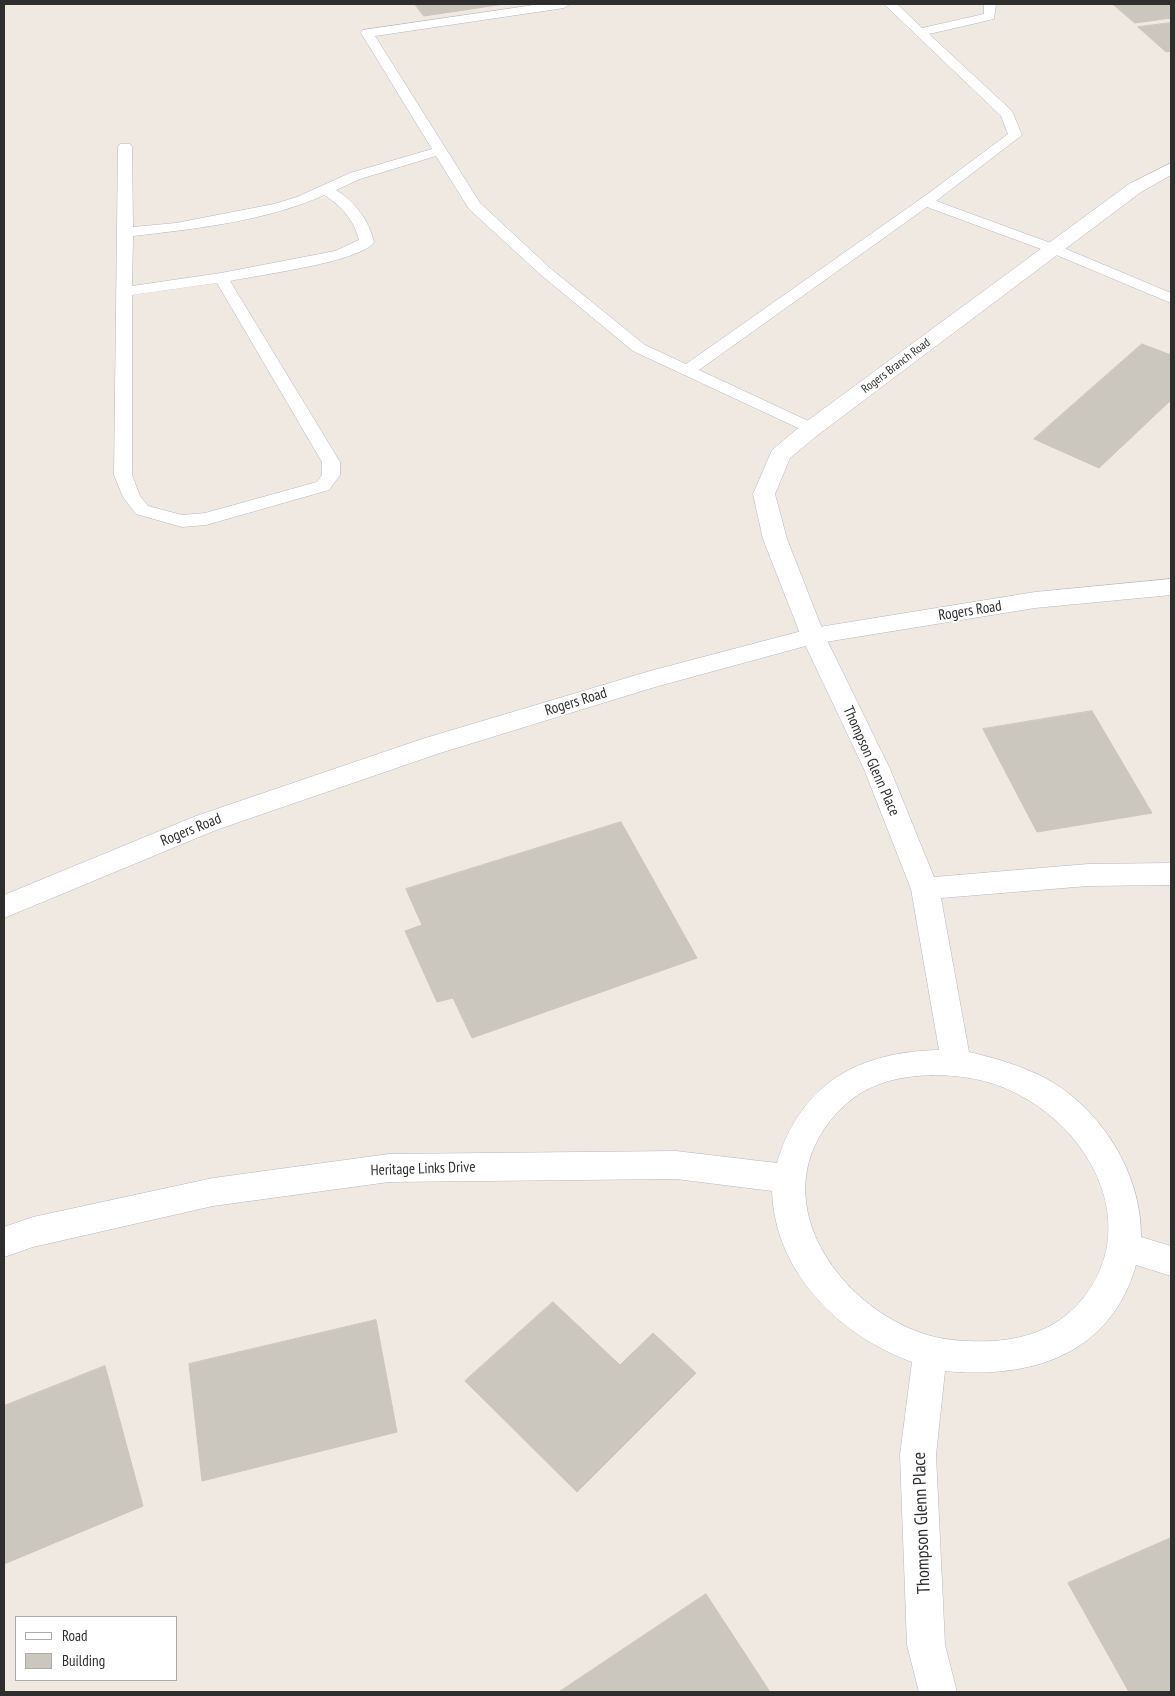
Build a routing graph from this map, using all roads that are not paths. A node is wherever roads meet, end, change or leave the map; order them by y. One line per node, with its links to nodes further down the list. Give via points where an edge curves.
1 (564, 4): 6 (lane, via 367,33)
2 (890, 4): 4 (lane)
3 (990, 4): 4 (lane, via 990,16)
4 (919, 32): 9 (lane, via 1007,114 1015,135)
5 (125, 148): 10 (lane)
6 (440, 151): 8 (lane, via 355,176); 15 (lane, via 474,206 546,272 639,348)
7 (1171, 168): 11 (street, Rogers Branch Road, via 1135,188)
8 (325, 190): 10 (lane, via 302,200 234,217); 12 (lane, via 348,206 365,230 367,242 338,255)
9 (926, 202): 11 (lane); 15 (lane)
10 (126, 232): 13 (lane)
11 (1054, 249): 14 (lane); 16 (street, Rogers Branch Road)
12 (221, 278): 13 (lane); 13 (lane, via 331,462 331,475 323,486 206,519 182,521 142,510 132,498 123,475)
13 (124, 292)
14 (1171, 298)
15 (687, 371): 16 (lane)
16 (811, 430): 18 (street, Rogers Branch Road, via 780,455 764,494 774,539)
17 (1171, 587): 18 (street, Rogers Road, via 1035,600)
18 (813, 636): 20 (street, Thompson Glenn Place, via 877,769); 21 (street, Rogers Road, via 650,680 430,746 206,823)
19 (1171, 874): 20 (street, via 1088,875)
20 (925, 888): 22 (street, Thompson Glenn Place)
21 (4, 907)
22 (956, 1062): 23 (street, via 908,1063 863,1076 834,1096 801,1137); 25 (street, via 1002,1073 1028,1085 1045,1094 1081,1124 1109,1162 1124,1204)
23 (789, 1179): 24 (street, Heritage Links Drive, via 676,1164 389,1168 213,1192 33,1232); 27 (street, via 790,1214 803,1250 823,1283 852,1313 889,1336)
24 (4, 1242)
25 (1125, 1247): 26 (street); 27 (street, via 1111,1290 1081,1326 1038,1350 984,1358)
26 (1171, 1261)
27 (930, 1352): 28 (street, Thompson Glenn Place, via 918,1455 926,1645)
28 (938, 1692)

